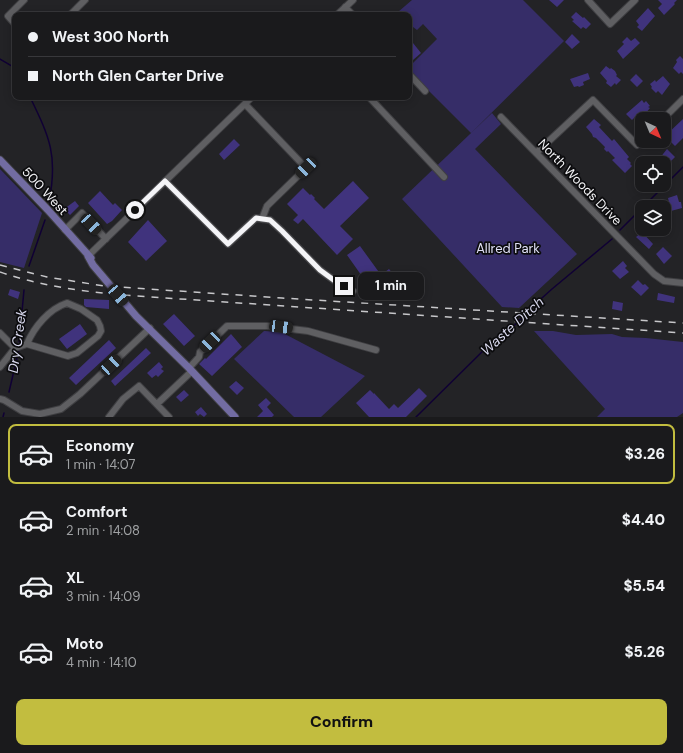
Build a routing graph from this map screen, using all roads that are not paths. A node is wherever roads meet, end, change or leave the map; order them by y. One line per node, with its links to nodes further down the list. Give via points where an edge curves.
1 (24, 0): 8 (street)
2 (85, 0): 9 (street)
3 (353, 0): 6 (street)
4 (588, 0): 5 (street, via 610,24)
5 (635, 0)
6 (345, 7): 10 (street); 11 (street)
7 (12, 12): 12 (street, via 8,16)
8 (12, 12)
9 (73, 12)
10 (340, 12)
11 (350, 12)
12 (12, 21)
13 (412, 77): 14 (street)
14 (425, 91)
15 (683, 99): 19 (street)
16 (249, 100): 18 (street)
17 (372, 100): 24 (street)
18 (245, 104): 25 (street); 26 (street, via 306,168 266,206)
19 (670, 112)
20 (501, 117): 22 (street, North Woods Drive)
21 (635, 144): 22 (street, via 593,100)
22 (536, 154): 30 (street, North Woods Drive, via 654,274 664,281)
23 (0, 160): 27 (main road, 500 West)
24 (444, 177)
25 (165, 181): 26 (street, via 228,244 256,218); 28 (street)
26 (262, 219): 31 (street, via 270,220 320,270)
27 (65, 230): 28 (street, via 82,213); 29 (main road, 500 West)
28 (106, 239): 29 (street)
29 (88, 256): 32 (main road, 500 West, via 96,262)
30 (683, 283)
31 (352, 291)
32 (150, 328): 38 (main road, 500 West); 39 (street, via 61,409 40,414 22,411)
33 (0, 333): 35 (street)
34 (27, 344): 34 (street, via 68,356 77,353 98,336 100,326 97,320 67,303 59,306 41,322); 35 (street)
35 (15, 348): 37 (street)
36 (376, 350): 38 (street, via 308,331 267,326 226,326 200,352)
37 (0, 367)
38 (190, 369): 40 (street); 43 (main road, 500 West)
39 (0, 399)
40 (157, 404): 41 (street, via 139,386 123,399); 42 (street)
41 (109, 417)
42 (169, 417)
43 (235, 417)

